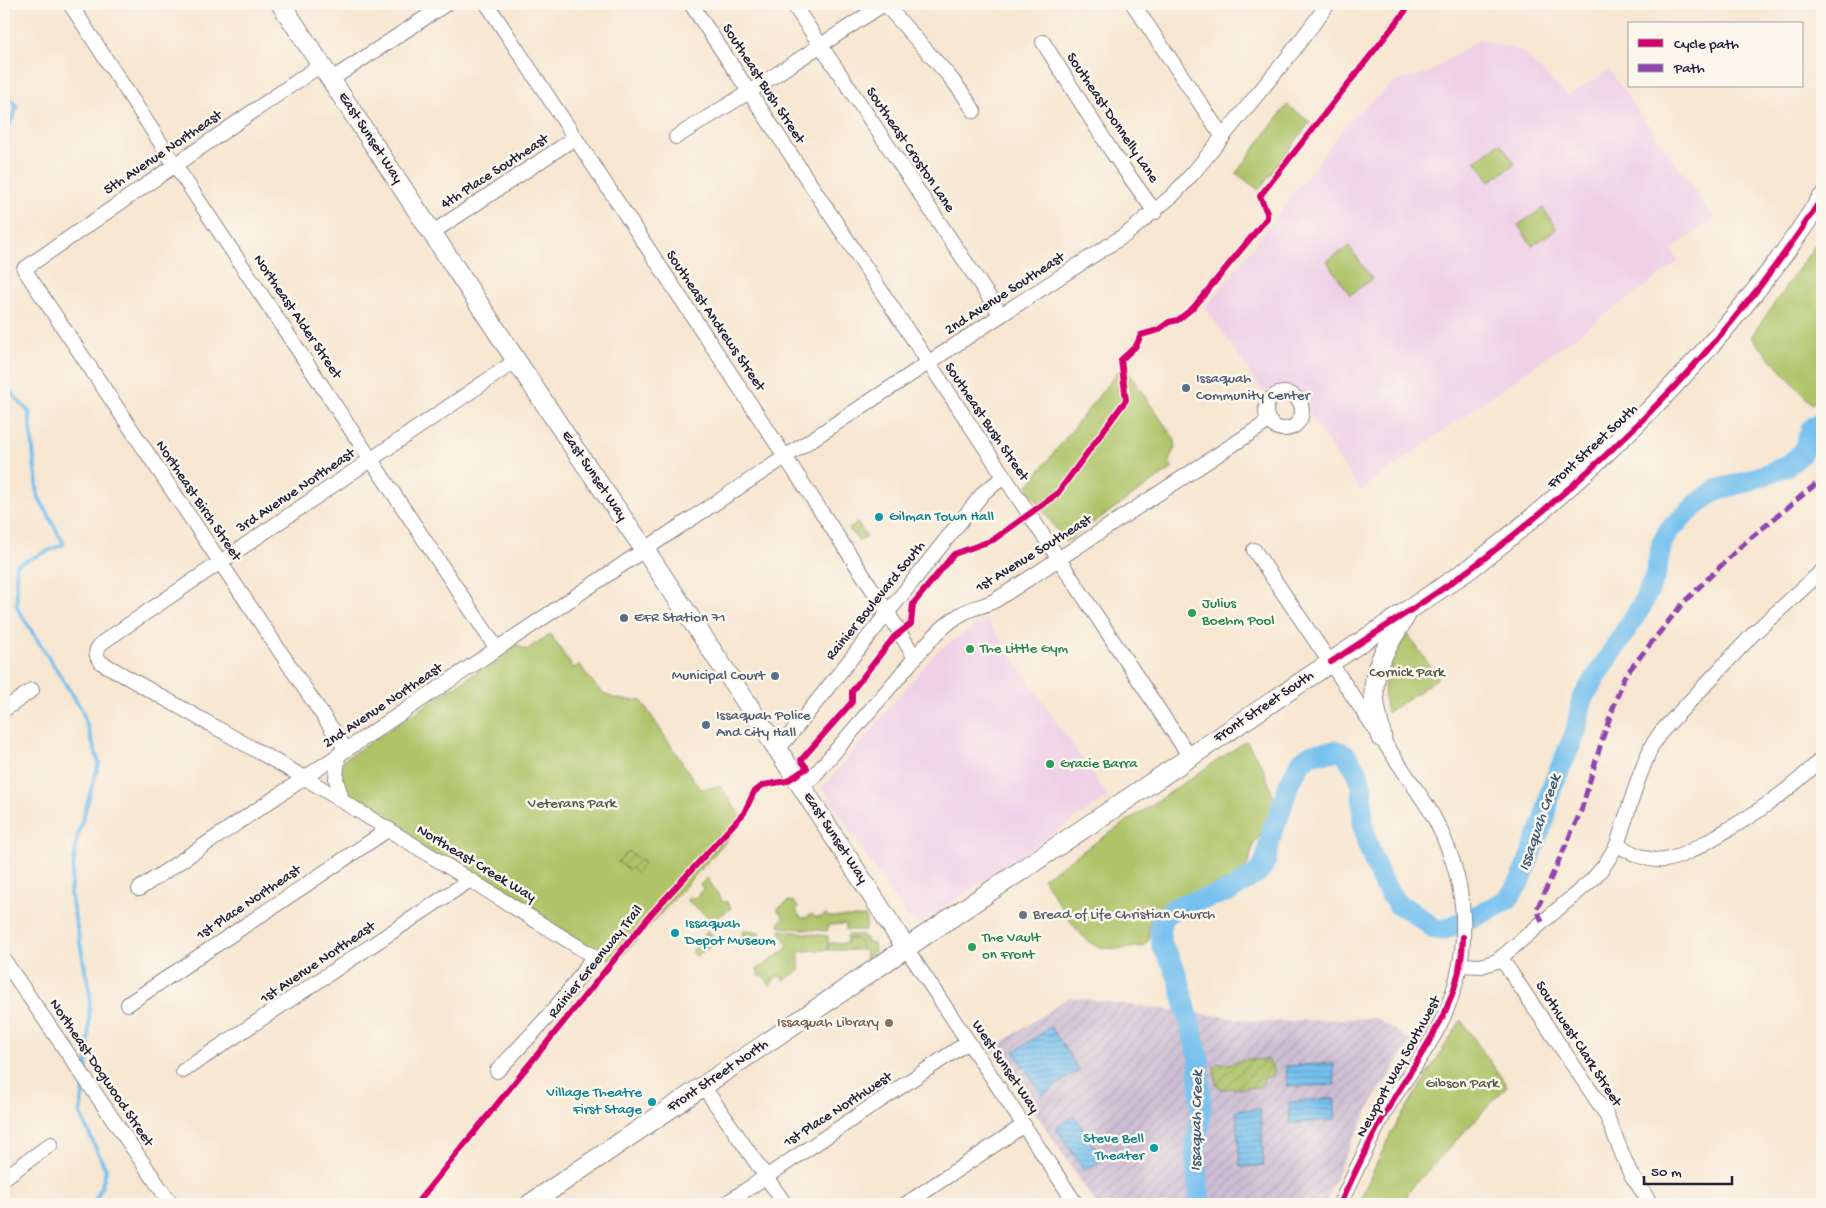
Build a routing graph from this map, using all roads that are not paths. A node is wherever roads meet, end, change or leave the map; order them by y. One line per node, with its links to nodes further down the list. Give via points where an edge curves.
1 (70, 4): 18 (street, Northeast Alder Street)
2 (281, 4): 12 (main road, East Sunset Way)
3 (446, 4): 12 (street, 5th Avenue Northeast)
4 (486, 4): 17 (street, Southeast Andrews Street)
5 (691, 4): 13 (street, Southeast Bush Street)
6 (793, 4): 11 (street, Southeast Croston Lane)
7 (884, 4): 11 (street); 14 (street, via 949,76)
8 (1133, 4): 16 (street)
9 (1328, 4): 16 (street, 2nd Avenue Southeast)
10 (1043, 42): 20 (street, Southeast Donnelly Lane, via 1112,152)
11 (820, 45): 13 (street); 23 (street, Southeast Croston Lane)
12 (327, 72): 18 (street, 5th Avenue Northeast); 21 (main road, East Sunset Way)
13 (749, 92): 15 (street); 25 (street, Southeast Bush Street)
14 (974, 111)
15 (676, 137)
16 (1223, 137): 20 (street, 2nd Avenue Southeast)
17 (575, 138): 21 (street, 4th Place Southeast); 27 (street, Southeast Andrews Street)
18 (175, 165): 22 (street, 5th Avenue Northeast); 28 (street, Northeast Alder Street)
19 (1822, 198): 35 (main road, Front Street South, via 1781,259 1712,345 1665,396 1568,489 1500,546)
20 (1155, 212): 23 (street, 2nd Avenue Southeast)
21 (433, 232): 24 (main road, East Sunset Way)
22 (24, 269): 33 (street, Northeast Birch Street)
23 (1001, 315): 25 (street, 2nd Avenue Southeast)
24 (517, 360): 28 (street, 3rd Avenue Northeast); 30 (main road, East Sunset Way)
25 (928, 363): 27 (street, 2nd Avenue Southeast); 29 (street, Southeast Bush Street)
26 (1269, 421): 32 (street, 1st Avenue Southeast)
27 (785, 456): 30 (street, 2nd Avenue Southeast); 36 (street, Southeast Andrews Street)
28 (372, 459): 33 (street, 3rd Avenue Northeast); 37 (street, Northeast Alder Street)
29 (1004, 477): 32 (street, Southeast Bush Street); 36 (street, Rainier Boulevard South, via 984,492)
30 (645, 550): 37 (street, 2nd Avenue Northeast); 44 (main road, East Sunset Way)
31 (1254, 550): 40 (street, Newport Way Southwest)
32 (1058, 559): 39 (street, 1st Avenue Southeast, via 990,604 968,609 957,616); 46 (street, Southeast Bush Street)
33 (219, 562): 38 (street, 3rd Avenue Northeast, via 103,642); 45 (street, Northeast Birch Street)
34 (1822, 572): 52 (street, via 1754,633 1661,732 1651,747 1638,780)
35 (1409, 610): 40 (main road, Front Street South); 43 (main road, via 1375,676 1374,697)
36 (888, 613): 39 (street, Southeast Andrews Street); 44 (street, Rainier Boulevard South)
37 (498, 648): 45 (street, 2nd Avenue Northeast)
38 (96, 652): 48 (street, Northeast Creek Way, via 102,663)
39 (915, 658): 49 (street, 1st Avenue Southeast, via 813,777)
40 (1332, 662): 43 (street, Newport Way Southwest); 46 (main road, Front Street South)
41 (32, 690): 42 (street)
42 (4, 710)
43 (1382, 738): 58 (street, Newport Way Southwest, via 1432,813 1446,842 1456,871 1462,905)
44 (778, 750): 49 (main road, East Sunset Way)
45 (342, 753): 48 (street, 2nd Avenue Northeast); 50 (street, via 336,779)
46 (1190, 757): 55 (main road, Front Street South)
47 (1822, 758): 52 (street, via 1782,795 1704,844 1680,855 1652,860)
48 (305, 778): 50 (street, Northeast Creek Way); 54 (street, 2nd Avenue Northeast)
49 (801, 786): 55 (main road, East Sunset Way)
50 (342, 800): 51 (street, Northeast Creek Way)
51 (389, 830): 53 (street, Northeast Creek Way); 59 (street, 1st Place Northeast)
52 (1617, 845): 56 (street, via 1592,880)
53 (470, 880): 61 (street, Northeast Creek Way, via 593,956 571,990); 62 (street, 1st Avenue Northeast)
54 (139, 889)
55 (906, 948): 60 (street, West Sunset Way); 63 (main road, Front Street North)
56 (1501, 958): 58 (street, via 1486,965); 75 (street, Southwest Clark Street, via 1606,1114 1630,1173)
57 (4, 960): 68 (street, Northeast Dogwood Street)
58 (1461, 965): 74 (street, Newport Way Southwest, via 1437,1029 1389,1106)
59 (128, 1004)
60 (968, 1042): 64 (street, West Sunset Way); 66 (street, 1st Place Northwest)
61 (497, 1071)
62 (183, 1072)
63 (703, 1086): 66 (street); 69 (main road, Front Street North)
64 (1024, 1125): 72 (street); 73 (street, West Sunset Way)
65 (51, 1144): 67 (street)
66 (766, 1176): 70 (street, 1st Place Northwest); 71 (street)
67 (4, 1178)
68 (171, 1204)
69 (530, 1204)
70 (725, 1204)
71 (785, 1204)
72 (906, 1204)
73 (1076, 1204)
74 (1340, 1204)
75 (1651, 1204)

